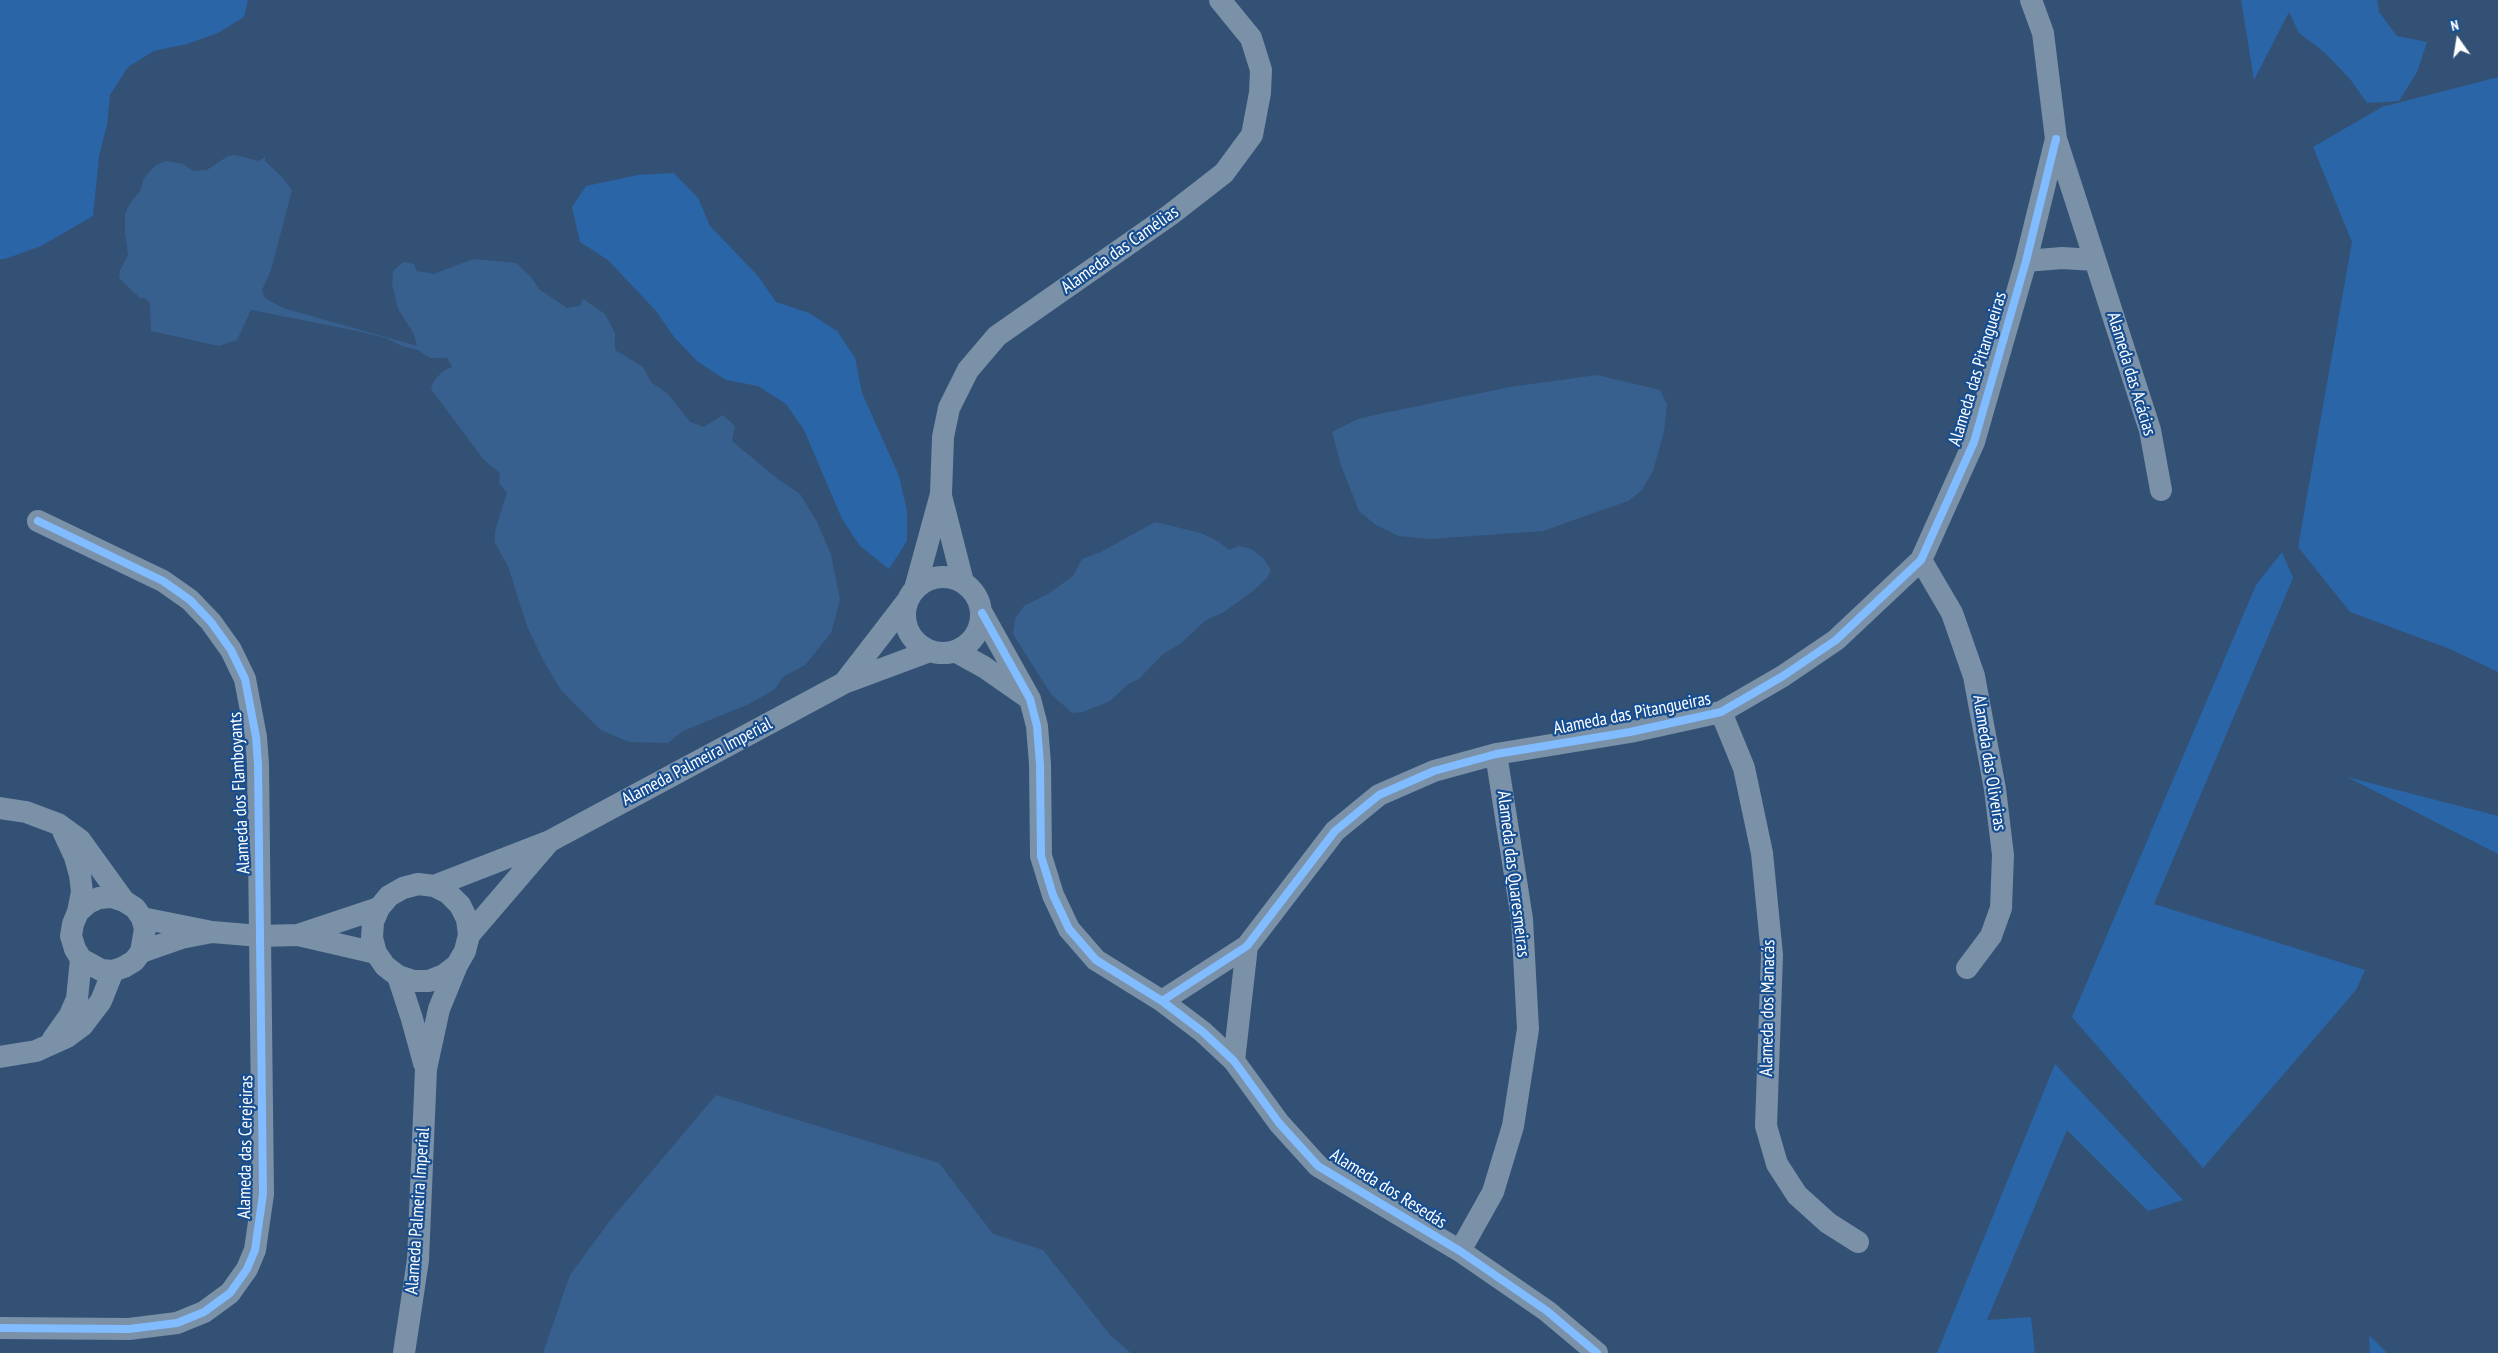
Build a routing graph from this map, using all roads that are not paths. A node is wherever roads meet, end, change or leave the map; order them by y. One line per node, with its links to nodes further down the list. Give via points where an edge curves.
1 (1220, 0): 7 (street, Alameda das Camélias, via 1251,38 1262,70 1252,135 1224,173 1170,216 997,336 968,370 949,408)
2 (2031, 0): 3 (street, via 2043,33)
3 (2056, 139): 4 (street, Alameda das Acácias); 5 (street, Alameda das Pitangueiras)
4 (2095, 260): 5 (street); 6 (street, Alameda das Acácias, via 2150,430)
5 (2026, 261): 9 (street, Alameda das Pitangueiras, via 1974,442)
6 (2161, 490)
7 (941, 494): 10 (street); 11 (street)
8 (38, 521): 30 (street, Alameda dos Flamboyants, via 163,581 195,605 231,650 245,679 256,737)
9 (1921, 560): 17 (street, Alameda das Pitangueiras, via 1836,640); 36 (street, Alameda das Oliveiras, via 1952,613 1974,676 1995,789 2003,854 2001,908 1990,936)
10 (963, 582): 11 (street, via 938,578 926,581); 12 (street, via 973,590)
11 (912, 594): 13 (street, via 905,612 906,624 911,636); 15 (street)
12 (982, 613): 14 (street, via 975,637); 16 (street, Alameda dos Resedás)
13 (930, 651): 14 (street); 15 (street, Alameda Palmeira Imperial)
14 (955, 651): 16 (street)
15 (844, 683): 21 (street, Alameda Palmeira Imperial)
16 (1030, 699): 39 (street, Alameda dos Resedás, via 1037,726 1040,764 1041,856 1053,895 1069,929 1096,960)
17 (1721, 712): 18 (street, Alameda das Pitangueiras, via 1630,732); 44 (street, Alameda dos Manacás, via 1744,768 1762,853 1772,955 1766,1126 1777,1164 1797,1195 1828,1223)
18 (1496, 754): 31 (street, Alameda das Pitangueiras, via 1434,772 1379,795 1335,830); 45 (street, Alameda das Quaresmeiras, via 1522,919 1528,1028 1513,1126 1499,1173 1493,1192)
19 (0, 808): 20 (street, via 26,812)
20 (58, 824): 23 (street, via 88,848); 25 (street, via 75,857 80,875 82,892)
21 (550, 841): 22 (street); 29 (street)
22 (434, 886): 24 (street, via 418,884 403,888 389,896); 29 (street, via 448,893 460,905 467,919)
23 (124, 901): 25 (street, via 112,897 99,898); 26 (street)
24 (379, 908): 28 (street); 33 (street, via 372,922)
25 (78, 912): 34 (street, via 71,936)
26 (142, 918): 27 (street); 32 (street, via 145,929)
27 (212, 932): 30 (street); 32 (street, via 181,938)
28 (298, 935): 30 (street); 33 (street)
29 (469, 935): 35 (street, via 466,951)
30 (260, 936): 46 (street, Alameda das Cerejeiras, via 263,1194 256,1250 247,1269 230,1293 204,1312 177,1323 129,1329)
31 (1247, 946): 39 (street, Alameda das Pitangueiras); 42 (street)
32 (141, 952): 37 (street, via 129,964)
33 (376, 953): 38 (street)
34 (81, 960): 37 (street, via 96,968); 40 (street, via 77,999 70,1015)
35 (457, 965): 38 (street, via 429,981 413,981); 43 (street, via 439,1009)
36 (1967, 968)
37 (113, 970): 40 (street, via 92,1016 67,1037)
38 (398, 976): 43 (street)
39 (1162, 1001): 42 (street, Alameda dos Resedás)
40 (48, 1045): 41 (street, via 36,1051)
41 (0, 1057)
42 (1234, 1061): 45 (street, Alameda dos Resedás, via 1279,1123 1318,1166)
43 (426, 1069): 47 (street, Alameda Palmeira Imperial, via 418,1260)
44 (1858, 1242)
45 (1460, 1251): 48 (street, Alameda dos Resedás, via 1547,1311)
46 (0, 1328)
47 (404, 1353)
48 (1597, 1353)

